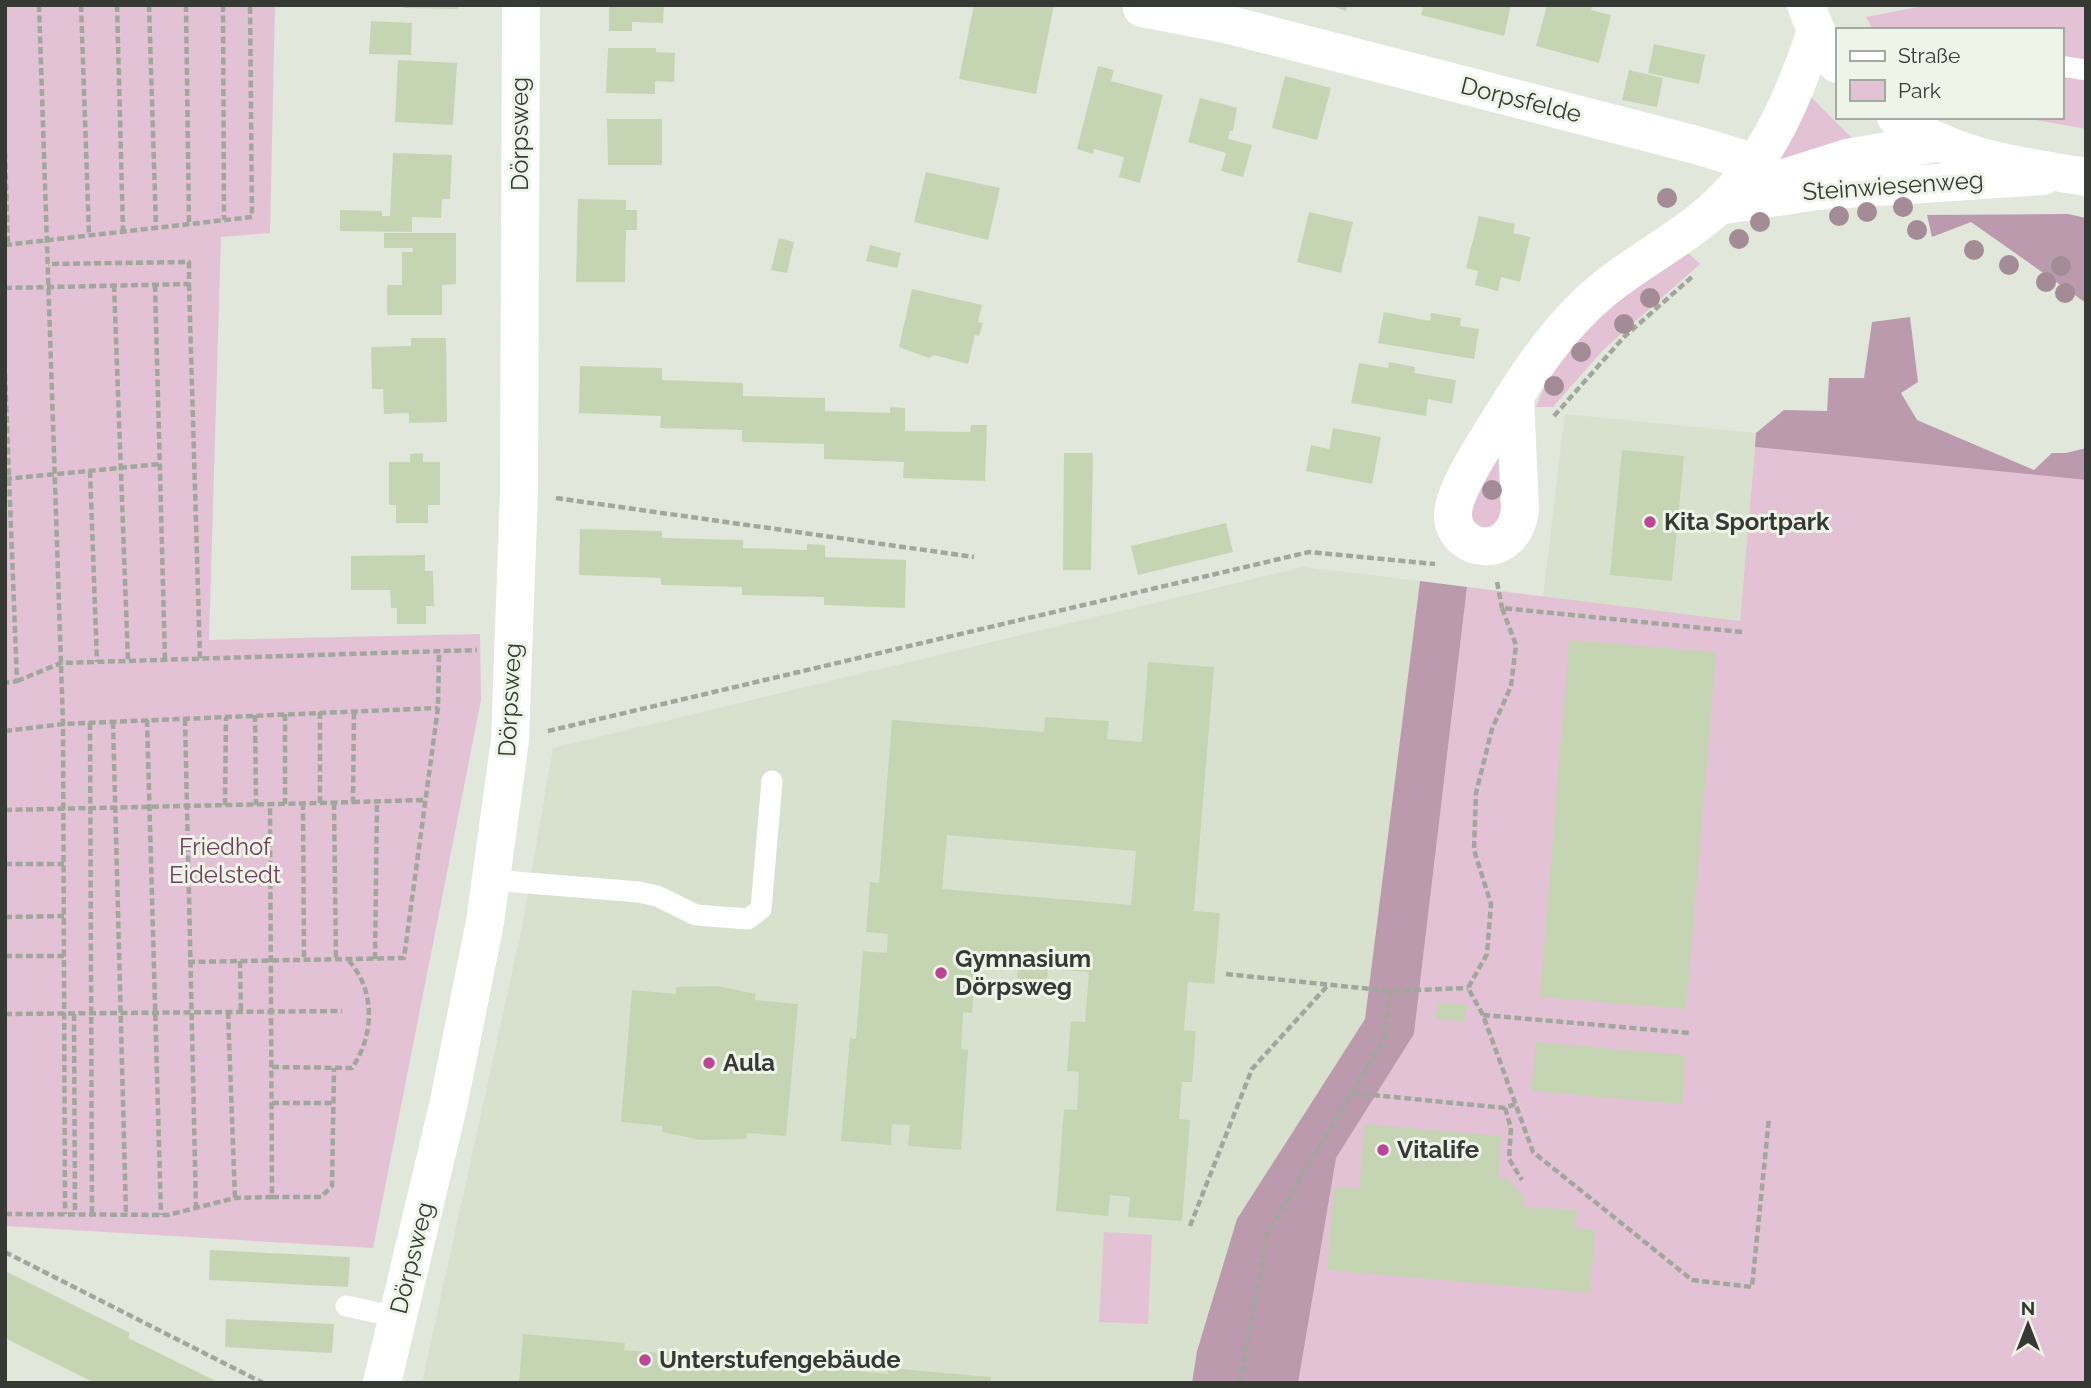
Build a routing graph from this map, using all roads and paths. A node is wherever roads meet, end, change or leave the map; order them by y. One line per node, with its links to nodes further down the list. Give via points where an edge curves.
1 (39, 5): 25 (path)
2 (81, 5): 24 (path)
3 (117, 5): 23 (path)
4 (149, 5): 22 (path)
5 (186, 5): 21 (path)
6 (223, 5): 20 (path)
7 (250, 5): 20 (path, via 252,217)
8 (521, 5): 41 (street, Dörpsweg)
9 (1142, 8): 17 (street, Dorpsfelde, via 1226,24)
10 (1811, 18): 11 (street); 17 (street, via 1780,126)
11 (1836, 62)
12 (2063, 66): 13 (lane)
13 (2086, 70)
14 (1900, 119): 15 (street)
15 (1941, 142): 18 (street, via 1986,157); 19 (street, Steinwiesenweg, via 1892,148 1805,169)
16 (5, 152): 26 (path)
17 (1756, 163): 19 (street, Steinwiesenweg)
18 (2077, 176): 19 (street, Steinwiesenweg, via 1817,191)
19 (1718, 206): 35 (street, Steinwiesenweg, via 1585,306 1541,355)
20 (224, 220): 21 (path)
21 (189, 224): 22 (path)
22 (156, 228): 23 (path)
23 (122, 231): 24 (path)
24 (89, 235): 25 (path)
25 (47, 240): 26 (path); 27 (path)
26 (6, 245)
27 (48, 264): 29 (path, via 189,262); 32 (path)
28 (1695, 274): 35 (path, via 1624,337 1550,419)
29 (189, 284): 31 (path); 47 (path)
30 (114, 285): 31 (path); 32 (path); 37 (path)
31 (155, 285): 36 (path)
32 (49, 286): 33 (path); 39 (path)
33 (5, 288)
34 (5, 374): 40 (path)
35 (1516, 409)
36 (159, 464): 37 (path); 48 (path)
37 (121, 468): 38 (path); 49 (path)
38 (90, 471): 39 (path); 50 (path)
39 (55, 474): 40 (path); 51 (path)
40 (7, 479): 52 (path)
41 (519, 492): 42 (path); 45 (street, Dörpsweg)
42 (974, 557)
43 (1438, 565): 66 (path, via 1309,552)
44 (1742, 632): 100 (path, via 1502,608 1516,645 1511,686 1492,729 1476,793 1474,850 1491,904 1487,954)
45 (513, 650): 46 (path); 66 (street, Dörpsweg)
46 (439, 652): 47 (path); 54 (path)
47 (200, 659): 48 (path)
48 (165, 660): 49 (path)
49 (128, 661): 50 (path)
50 (97, 662): 51 (path)
51 (61, 663): 52 (path); 64 (path)
52 (17, 681): 53 (path)
53 (5, 683)
54 (438, 708): 55 (path); 68 (path)
55 (354, 711): 56 (path); 70 (path)
56 (320, 712): 57 (path); 72 (path)
57 (285, 714): 58 (path); 75 (path)
58 (255, 715): 59 (path); 77 (path)
59 (226, 717): 60 (path); 76 (path)
60 (185, 719): 61 (path); 79 (path)
61 (147, 720): 62 (path); 78 (path)
62 (113, 722): 63 (path); 81 (path)
63 (90, 723): 64 (path); 80 (path)
64 (63, 724): 65 (path); 82 (path)
65 (5, 731)
66 (510, 740): 86 (street, Dörpsweg)
67 (772, 781): 86 (lane, via 761,909 748,919 696,915 639,892)
68 (426, 800): 69 (path); 91 (path, via 404,958)
69 (377, 801): 70 (path); 91 (path)
70 (354, 802): 73 (path)
71 (303, 803): 72 (path); 75 (path); 92 (path)
72 (320, 803): 73 (path)
73 (334, 803): 93 (path)
74 (270, 804): 75 (path); 77 (path); 96 (path)
75 (285, 804)
76 (225, 805): 77 (path); 79 (path)
77 (256, 805)
78 (150, 806): 79 (path); 81 (path); 106 (path)
79 (186, 806): 97 (path)
80 (91, 808): 81 (path); 82 (path); 111 (path)
81 (116, 808): 112 (path)
82 (64, 809): 83 (path); 85 (path)
83 (5, 810)
84 (5, 864): 85 (path)
85 (64, 864): 87 (path)
86 (491, 880): 136 (street, Dörpsweg, via 449,1106)
87 (64, 916): 88 (path); 90 (path)
88 (5, 917)
89 (5, 956): 90 (path)
90 (64, 956): 109 (path)
91 (375, 959): 94 (path)
92 (304, 960): 93 (path); 96 (path)
93 (336, 960): 94 (path)
94 (348, 960): 116 (path, via 361,975 367,992 368,1031 363,1053 352,1069)
95 (240, 961): 96 (path); 97 (path); 104 (path)
96 (273, 961): 105 (path)
97 (188, 962): 107 (path)
98 (1226, 974): 99 (path)
99 (1329, 984): 101 (path); 133 (path, via 1252,1069)
100 (1468, 988): 101 (path); 113 (path)
101 (1390, 991): 117 (path, via 1384,1039)
102 (342, 1011): 105 (path)
103 (228, 1012): 104 (path); 107 (path); 125 (path)
104 (241, 1012): 105 (path)
105 (271, 1012): 115 (path)
106 (156, 1013): 107 (path); 112 (path); 132 (path)
107 (189, 1013): 126 (path)
108 (5, 1014): 109 (path)
109 (64, 1014): 110 (path); 128 (path)
110 (74, 1014): 111 (path); 129 (path)
111 (92, 1014): 112 (path); 130 (path)
112 (121, 1014): 131 (path)
113 (1483, 1015): 114 (path); 120 (path)
114 (1690, 1033)
115 (272, 1067): 116 (path); 119 (path)
116 (334, 1068): 118 (path)
117 (1352, 1093): 121 (path); 139 (path, via 1267,1234)
118 (334, 1102): 119 (path); 124 (path, via 332,1186 321,1196)
119 (272, 1103): 124 (path)
120 (1515, 1104): 121 (path); 122 (path, via 1534,1152 1692,1280 1752,1287)
121 (1505, 1108): 123 (path, via 1511,1128 1508,1159)
122 (1769, 1118)
123 (1522, 1180)
124 (272, 1197): 125 (path)
125 (235, 1198): 126 (path)
126 (196, 1208): 132 (path)
127 (5, 1214): 128 (path)
128 (65, 1214): 129 (path)
129 (75, 1214): 130 (path)
130 (92, 1214): 131 (path)
131 (126, 1215): 132 (path)
132 (161, 1215)
133 (1190, 1226)
134 (5, 1252): 137 (path)
135 (346, 1306): 136 (lane)
136 (398, 1317): 138 (street, Dörpsweg)
137 (263, 1383)
138 (382, 1383)
139 (1240, 1383)

